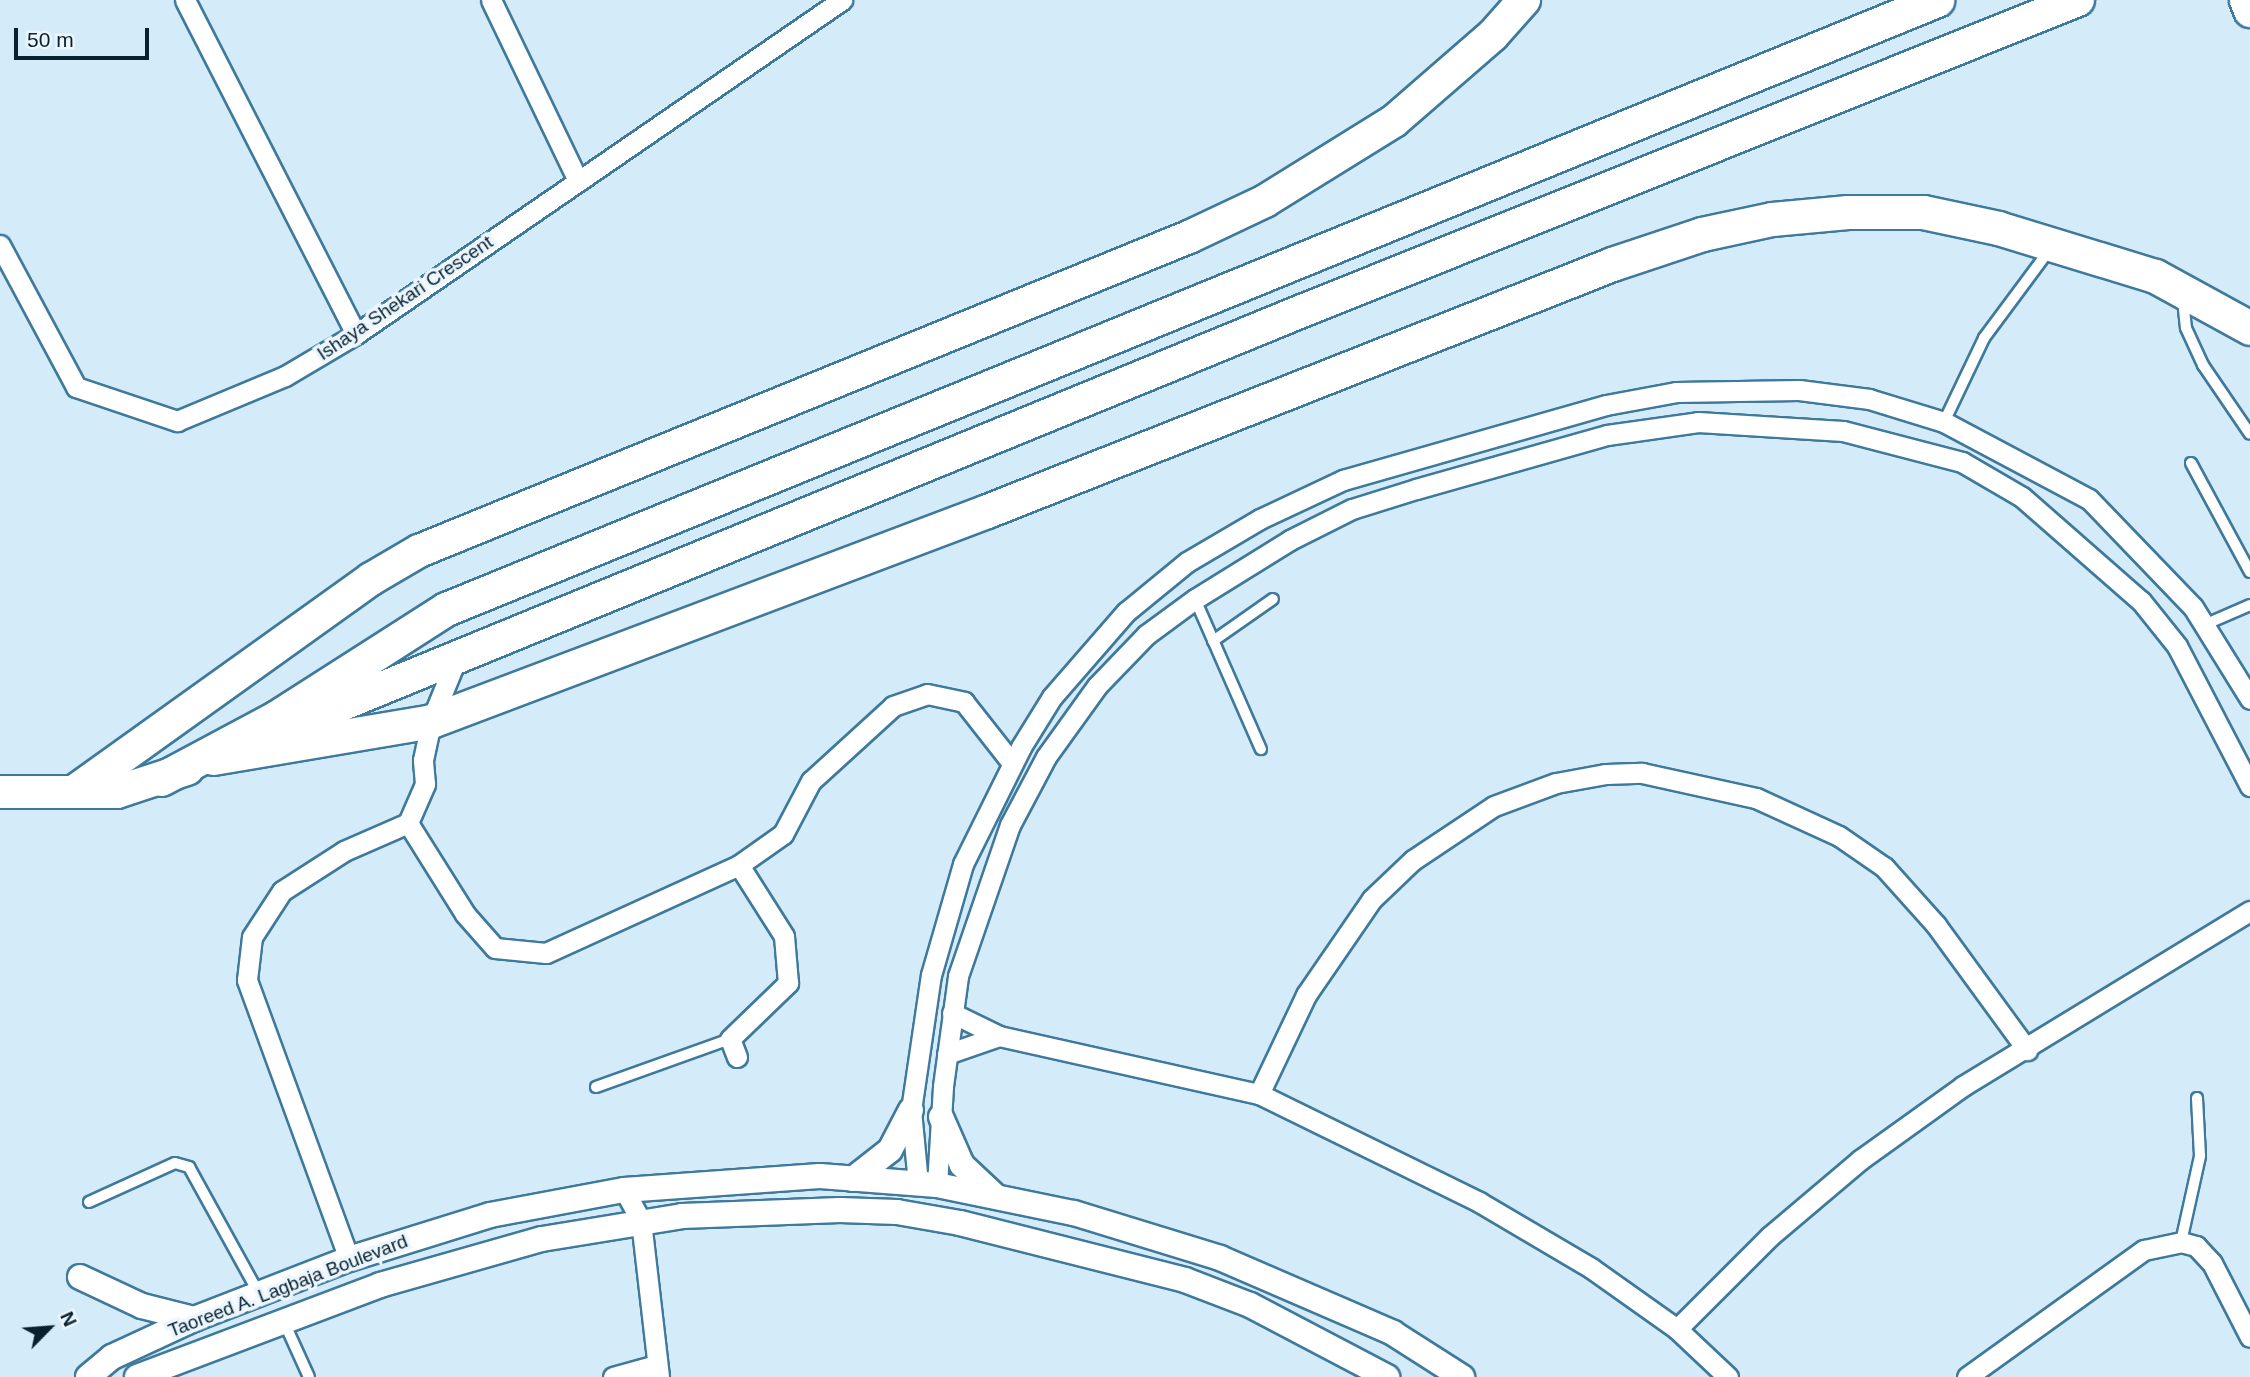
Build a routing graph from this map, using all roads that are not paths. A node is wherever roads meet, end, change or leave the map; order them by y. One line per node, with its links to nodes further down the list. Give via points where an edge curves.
1 (185, 0): 14 (street)
2 (491, 0): 9 (street)
3 (842, 0): 9 (street, Ishaya Shekari Crescent)
4 (1524, 0): 32 (main road, via 1493,35 1394,121 1265,201 1189,237 419,551 371,579)
5 (1937, 0): 30 (highway, via 446,609 277,717)
6 (2078, 0): 24 (main road)
7 (2246, 0): 8 (highway)
8 (2250, 10)
9 (578, 181): 14 (street, Ishaya Shekari Crescent)
10 (2054, 243): 12 (highway); 15 (lane, via 1984,338); 26 (highway, via 1923,212 1772,219 1702,234 1612,264 987,511)
11 (0, 245): 14 (street, Ishaya Shekari Crescent, via 76,387 177,421 285,376)
12 (2182, 289): 13 (highway); 16 (lane, via 2186,328 2203,365)
13 (2250, 328)
14 (356, 334)
15 (1944, 422): 22 (street, via 2089,499 2193,607); 29 (street, via 1869,398 1799,390 1676,392 1606,405 1343,480 1260,519 1187,562 1126,612 1052,697)
16 (2250, 435)
17 (2191, 463): 18 (lane)
18 (2250, 572)
19 (1195, 599): 23 (lane); 31 (street, via 1290,540 1352,509 1607,435 1698,422 1843,430 1962,463 2022,496 2078,541 2141,601 2177,646); 37 (street, via 1138,643 1097,686 1046,757 1001,848 958,976)
20 (1273, 599): 23 (lane)
21 (2250, 605): 22 (lane)
22 (2204, 625): 25 (street)
23 (1213, 640): 27 (lane)
24 (459, 654): 26 (street); 28 (main road)
25 (2250, 699)
26 (431, 720): 28 (highway); 34 (street, via 423,760 425,784)
27 (1261, 749)
28 (214, 758): 30 (main road)
29 (1012, 763): 35 (street, via 964,702 927,694 893,706 811,781 783,834); 45 (street, via 962,864 931,975)
30 (161, 779): 32 (main road, via 117,792)
31 (2250, 786)
32 (75, 791): 33 (main road)
33 (0, 792)
34 (408, 822): 35 (street, via 465,914 495,948 546,953); 56 (street, via 344,851 282,891 252,937 247,980)
35 (739, 865): 39 (street, via 784,936 788,983)
36 (2250, 911): 40 (street)
37 (952, 1013): 38 (street); 41 (street)
38 (999, 1036): 41 (street); 43 (street)
39 (733, 1048): 42 (lane)
40 (2027, 1049): 43 (street, via 1936,925 1884,867 1839,836 1744,794 1642,773 1606,774 1556,783 1494,806 1413,860 1372,900 1306,995); 62 (street, via 1963,1086 1860,1160 1770,1236)
41 (947, 1054): 46 (street)
42 (596, 1087)
43 (1259, 1094): 62 (street, via 1479,1202 1591,1268)
44 (2197, 1098): 55 (lane, via 2200,1156)
45 (911, 1110): 47 (street, via 890,1150); 48 (street)
46 (941, 1117): 48 (street); 50 (street, via 962,1165)
47 (853, 1179): 48 (street, Taoreed A. Lagbaja Boulevard); 49 (street, Taoreed A. Lagbaja Boulevard, via 789,1177)
48 (927, 1187): 50 (street, Taoreed A. Lagbaja Boulevard); 52 (street); 54 (street)
49 (624, 1190): 53 (street); 56 (street, Taoreed A. Lagbaja Boulevard, via 490,1214)
50 (997, 1198): 72 (street, Taoreed A. Lagbaja Boulevard, via 1074,1213 1220,1258 1393,1333)
51 (89, 1202): 59 (lane, via 175,1164 189,1167)
52 (897, 1212): 53 (street, Taoreed A. Lagbaja Boulevard, via 840,1210); 54 (street, Taoreed A. Lagbaja Boulevard)
53 (641, 1221): 58 (street, Taoreed A. Lagbaja Boulevard, via 542,1239); 65 (street)
54 (960, 1223): 71 (street, Taoreed A. Lagbaja Boulevard, via 1185,1280 1250,1305)
55 (2181, 1242): 63 (street, via 2196,1245 2212,1264); 74 (street, via 2144,1250)
56 (349, 1259): 58 (street); 59 (street, Taoreed A. Lagbaja Boulevard)
57 (80, 1277): 60 (street, via 142,1306)
58 (380, 1285): 61 (street, Taoreed A. Lagbaja Boulevard)
59 (260, 1295): 60 (street, Taoreed A. Lagbaja Boulevard)
60 (194, 1320): 66 (street, Taoreed A. Lagbaja Boulevard, via 112,1357)
61 (284, 1321): 64 (street, Taoreed A. Lagbaja Boulevard); 69 (lane)
62 (1677, 1329): 73 (street)
63 (2250, 1337)
64 (210, 1351): 67 (street, Taoreed A. Lagbaja Boulevard); 68 (street)
65 (658, 1371): 70 (street)
66 (88, 1377)
67 (137, 1377)
68 (183, 1377)
69 (309, 1377)
70 (613, 1377)
71 (1387, 1377)
72 (1462, 1377)
73 (1728, 1377)
74 (1967, 1377)

